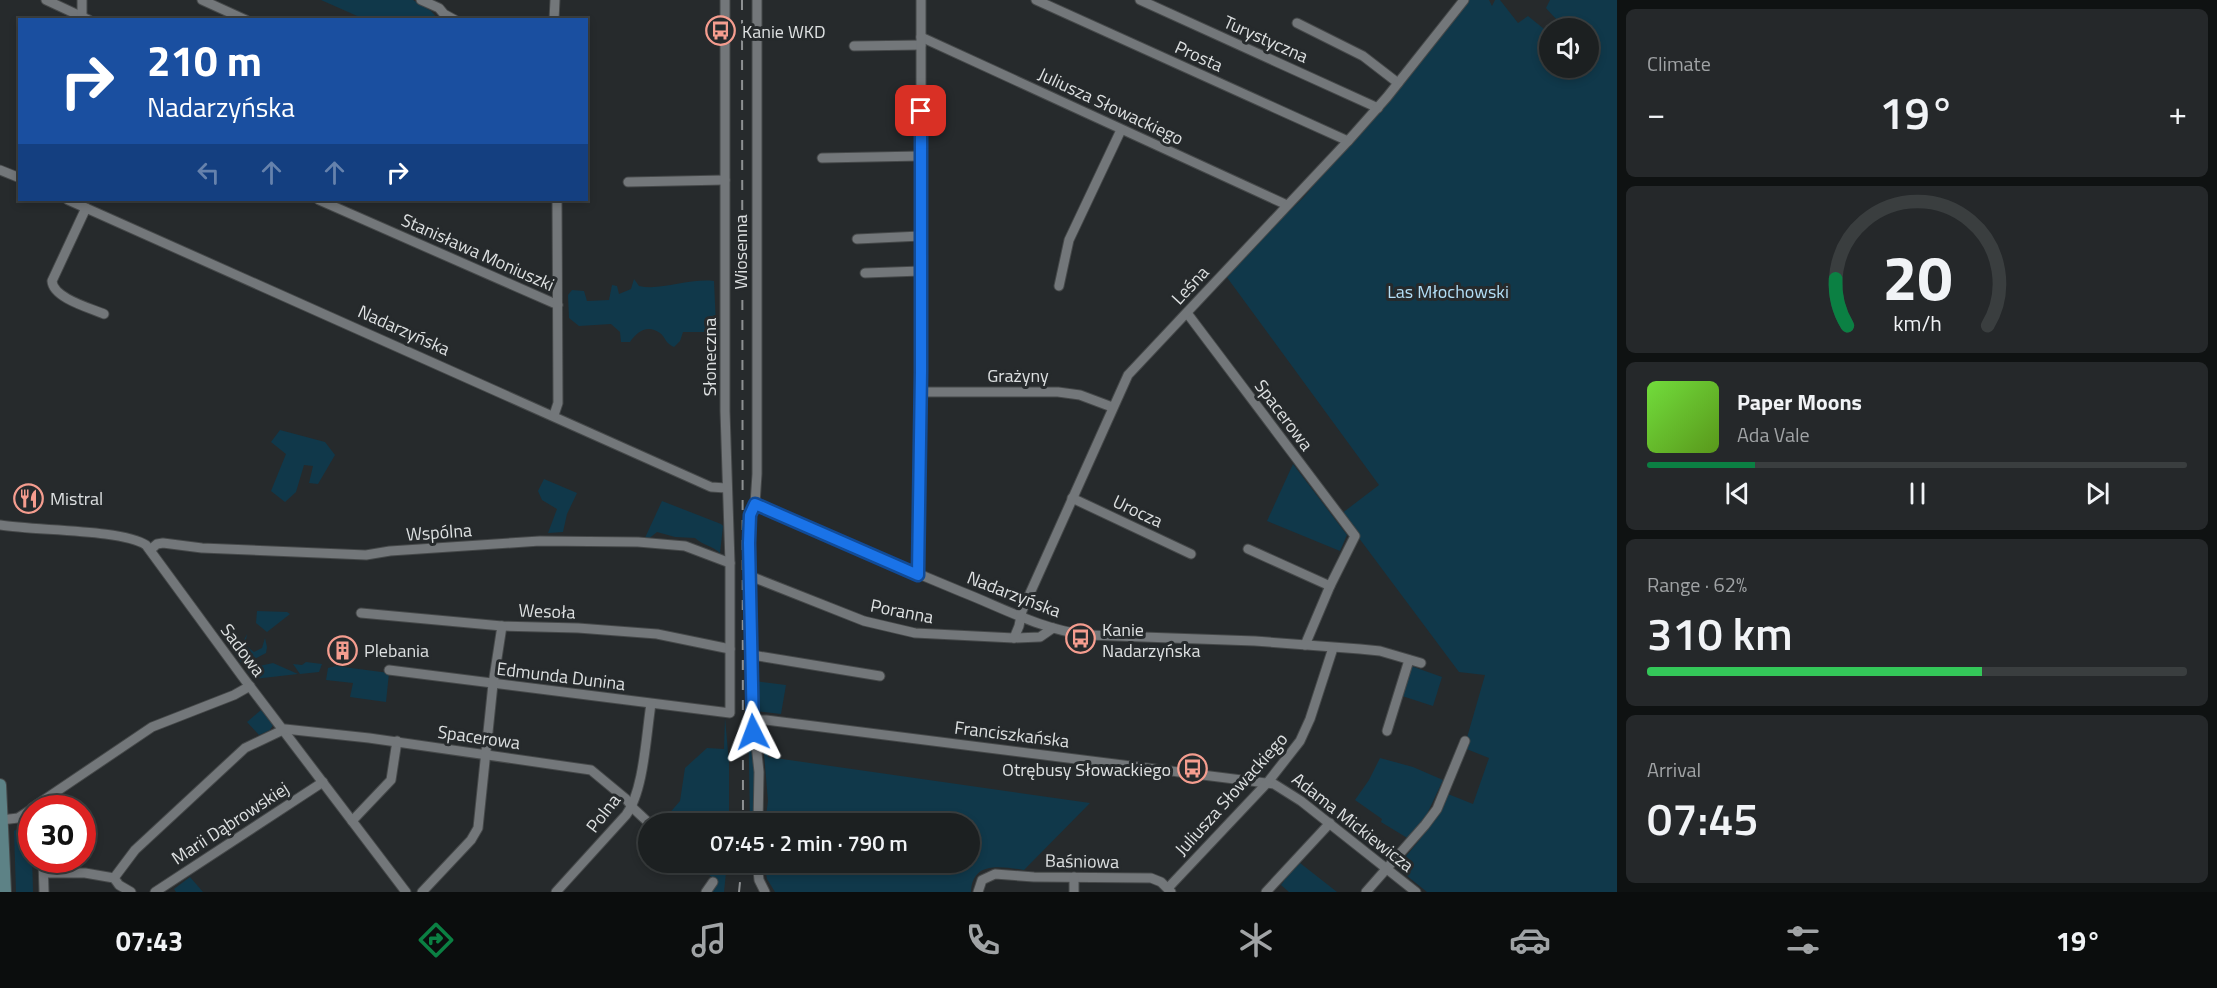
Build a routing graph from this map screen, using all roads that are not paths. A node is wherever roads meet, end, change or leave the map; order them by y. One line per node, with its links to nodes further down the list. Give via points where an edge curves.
1 (46, 0): 14 (street)
2 (82, 0): 14 (street)
3 (202, 0): 15 (street)
4 (421, 0): 16 (street)
5 (555, 0): 17 (street)
6 (725, 0): 29 (street, Słoneczna)
7 (757, 0): 48 (street, Wiosenna)
8 (921, 0): 19 (street)
9 (1036, 0): 24 (street, Prosta)
10 (1140, 0): 13 (street, Turystyczna)
11 (1169, 0): 13 (street)
12 (1464, 0): 21 (street, Leśna)
13 (1165, 11): 22 (street, Turystyczna)
14 (85, 18)
15 (242, 18)
16 (451, 18)
17 (554, 18)
18 (1298, 23): 21 (street, via 1363,56)
19 (921, 41): 20 (street); 23 (street, Juliusza Słowackiego); 25 (street)
20 (854, 46)
21 (1398, 83): 22 (street, Leśna)
22 (1378, 108): 24 (street, Leśna)
23 (1121, 130): 34 (street, Juliusza Słowackiego); 39 (street, via 1069,240)
24 (1348, 141): 34 (street, Leśna)
25 (921, 156): 26 (street); 35 (street)
26 (822, 158)
27 (0, 170): 28 (street)
28 (18, 177)
29 (725, 180): 30 (street); 46 (street, Słoneczna)
30 (628, 182)
31 (321, 201): 40 (street, Stanisława Moniuszki)
32 (557, 201): 40 (street)
33 (81, 204): 42 (street, via 52,286 60,295); 45 (street, Nadarzyńska)
34 (1287, 205): 41 (street, Leśna)
35 (921, 236): 36 (street); 37 (street)
36 (857, 238)
37 (921, 271): 38 (street); 43 (street)
38 (865, 273)
39 (1059, 286)
40 (558, 305): 45 (street, via 558,403)
41 (1187, 313): 44 (street, Leśna, via 1129,372); 56 (street, Spacerowa, via 1355,536)
42 (104, 314)
43 (921, 392): 44 (street, Grażyny, via 1058,392); 54 (street)
44 (1112, 407): 47 (street, Leśna)
45 (554, 415): 46 (street, Nadarzyńska, via 711,487)
46 (726, 488): 53 (street, Słoneczna)
47 (1072, 498): 52 (street, Urocza); 58 (street, Leśna)
48 (755, 504): 54 (street, Nadarzyńska); 55 (street, Wiosenna, via 750,518)
49 (0, 525): 51 (street, Sadowa, via 132,539)
50 (1248, 549): 56 (street)
51 (150, 550): 53 (street, Wspólna, via 163,543 212,549 366,555 540,541 598,541 685,546); 71 (street, Sadowa)
52 (1191, 554)
53 (730, 563): 64 (street, Słoneczna)
54 (918, 575): 58 (street, Nadarzyńska)
55 (750, 576): 61 (street, Poranna, via 864,621 915,633); 65 (street, Wiosenna)
56 (1330, 586): 62 (street)
57 (361, 613): 59 (street, Wesoła)
58 (1020, 617): 60 (street, Nadarzyńska); 61 (street, Leśna)
59 (502, 626): 64 (street, Wesoła, via 657,634); 70 (street)
60 (1053, 628): 61 (street, Poranna, via 1040,637); 62 (street, Nadarzyńska, via 1087,635)
61 (1014, 638)
62 (1305, 645): 63 (street, Nadarzyńska)
63 (1333, 648): 66 (street, Nadarzyńska, via 1380,651); 81 (street, Juliusza Słowackiego, via 1302,738)
64 (730, 649): 73 (street, Słoneczna)
65 (752, 655): 69 (street); 74 (street, Wiosenna)
66 (1409, 660): 67 (street, Nadarzyńska); 76 (street)
67 (1421, 663)
68 (389, 670): 70 (street, Edmunda Dunina)
69 (880, 676)
70 (493, 684): 72 (street, Edmunda Dunina); 79 (street)
71 (250, 686): 75 (street, Sadowa); 83 (street, via 156,725)
72 (651, 704): 73 (street, Edmunda Dunina); 84 (street, Polna)
73 (730, 713)
74 (753, 720): 81 (street, Franciszkańska); 86 (street, Wiosenna, via 759,772)
75 (282, 730): 77 (street, Spacerowa); 80 (street, Sadowa); 97 (street, via 245,748 135,850)
76 (1387, 731)
77 (397, 741): 79 (street, Spacerowa); 89 (street, via 391,780)
78 (1465, 741): 92 (street, via 1437,808)
79 (485, 754): 84 (street, Spacerowa, via 592,771); 105 (street, via 477,828 471,840)
80 (323, 782): 89 (street, Sadowa); 103 (street, Marii Dąbrowskiej)
81 (1268, 782): 90 (street, Adama Mickiewicza, via 1286,790); 99 (street, Juliusza Słowackiego)
82 (0, 785): 88 (main road)
83 (52, 795)
84 (632, 805): 85 (street, Spacerowa); 106 (street, Polna)
85 (640, 813)
86 (758, 813)
87 (18, 818): 88 (street)
88 (1, 820): 91 (main road)
89 (352, 821): 104 (street, Sadowa)
90 (1330, 823): 92 (street, Adama Mickiewicza); 111 (street)
91 (1, 834): 100 (main road)
92 (1387, 869): 112 (street); 113 (street, Adama Mickiewicza)
93 (44, 873): 101 (street)
94 (85, 873): 97 (street)
95 (758, 873): 108 (street)
96 (1074, 877): 99 (street, Baśniowa, via 1151,878); 109 (street, Baśniowa, via 993,874 982,880); 110 (street)
97 (117, 882): 102 (street)
98 (713, 882): 107 (street)
99 (1170, 890)
100 (4, 892)
101 (44, 892)
102 (131, 892)
103 (155, 892)
104 (406, 892)
105 (422, 892)
106 (556, 892)
107 (706, 892)
108 (765, 892)
109 (978, 892)
110 (1074, 892)
111 (1266, 892)
112 (1366, 892)
113 (1416, 892)

